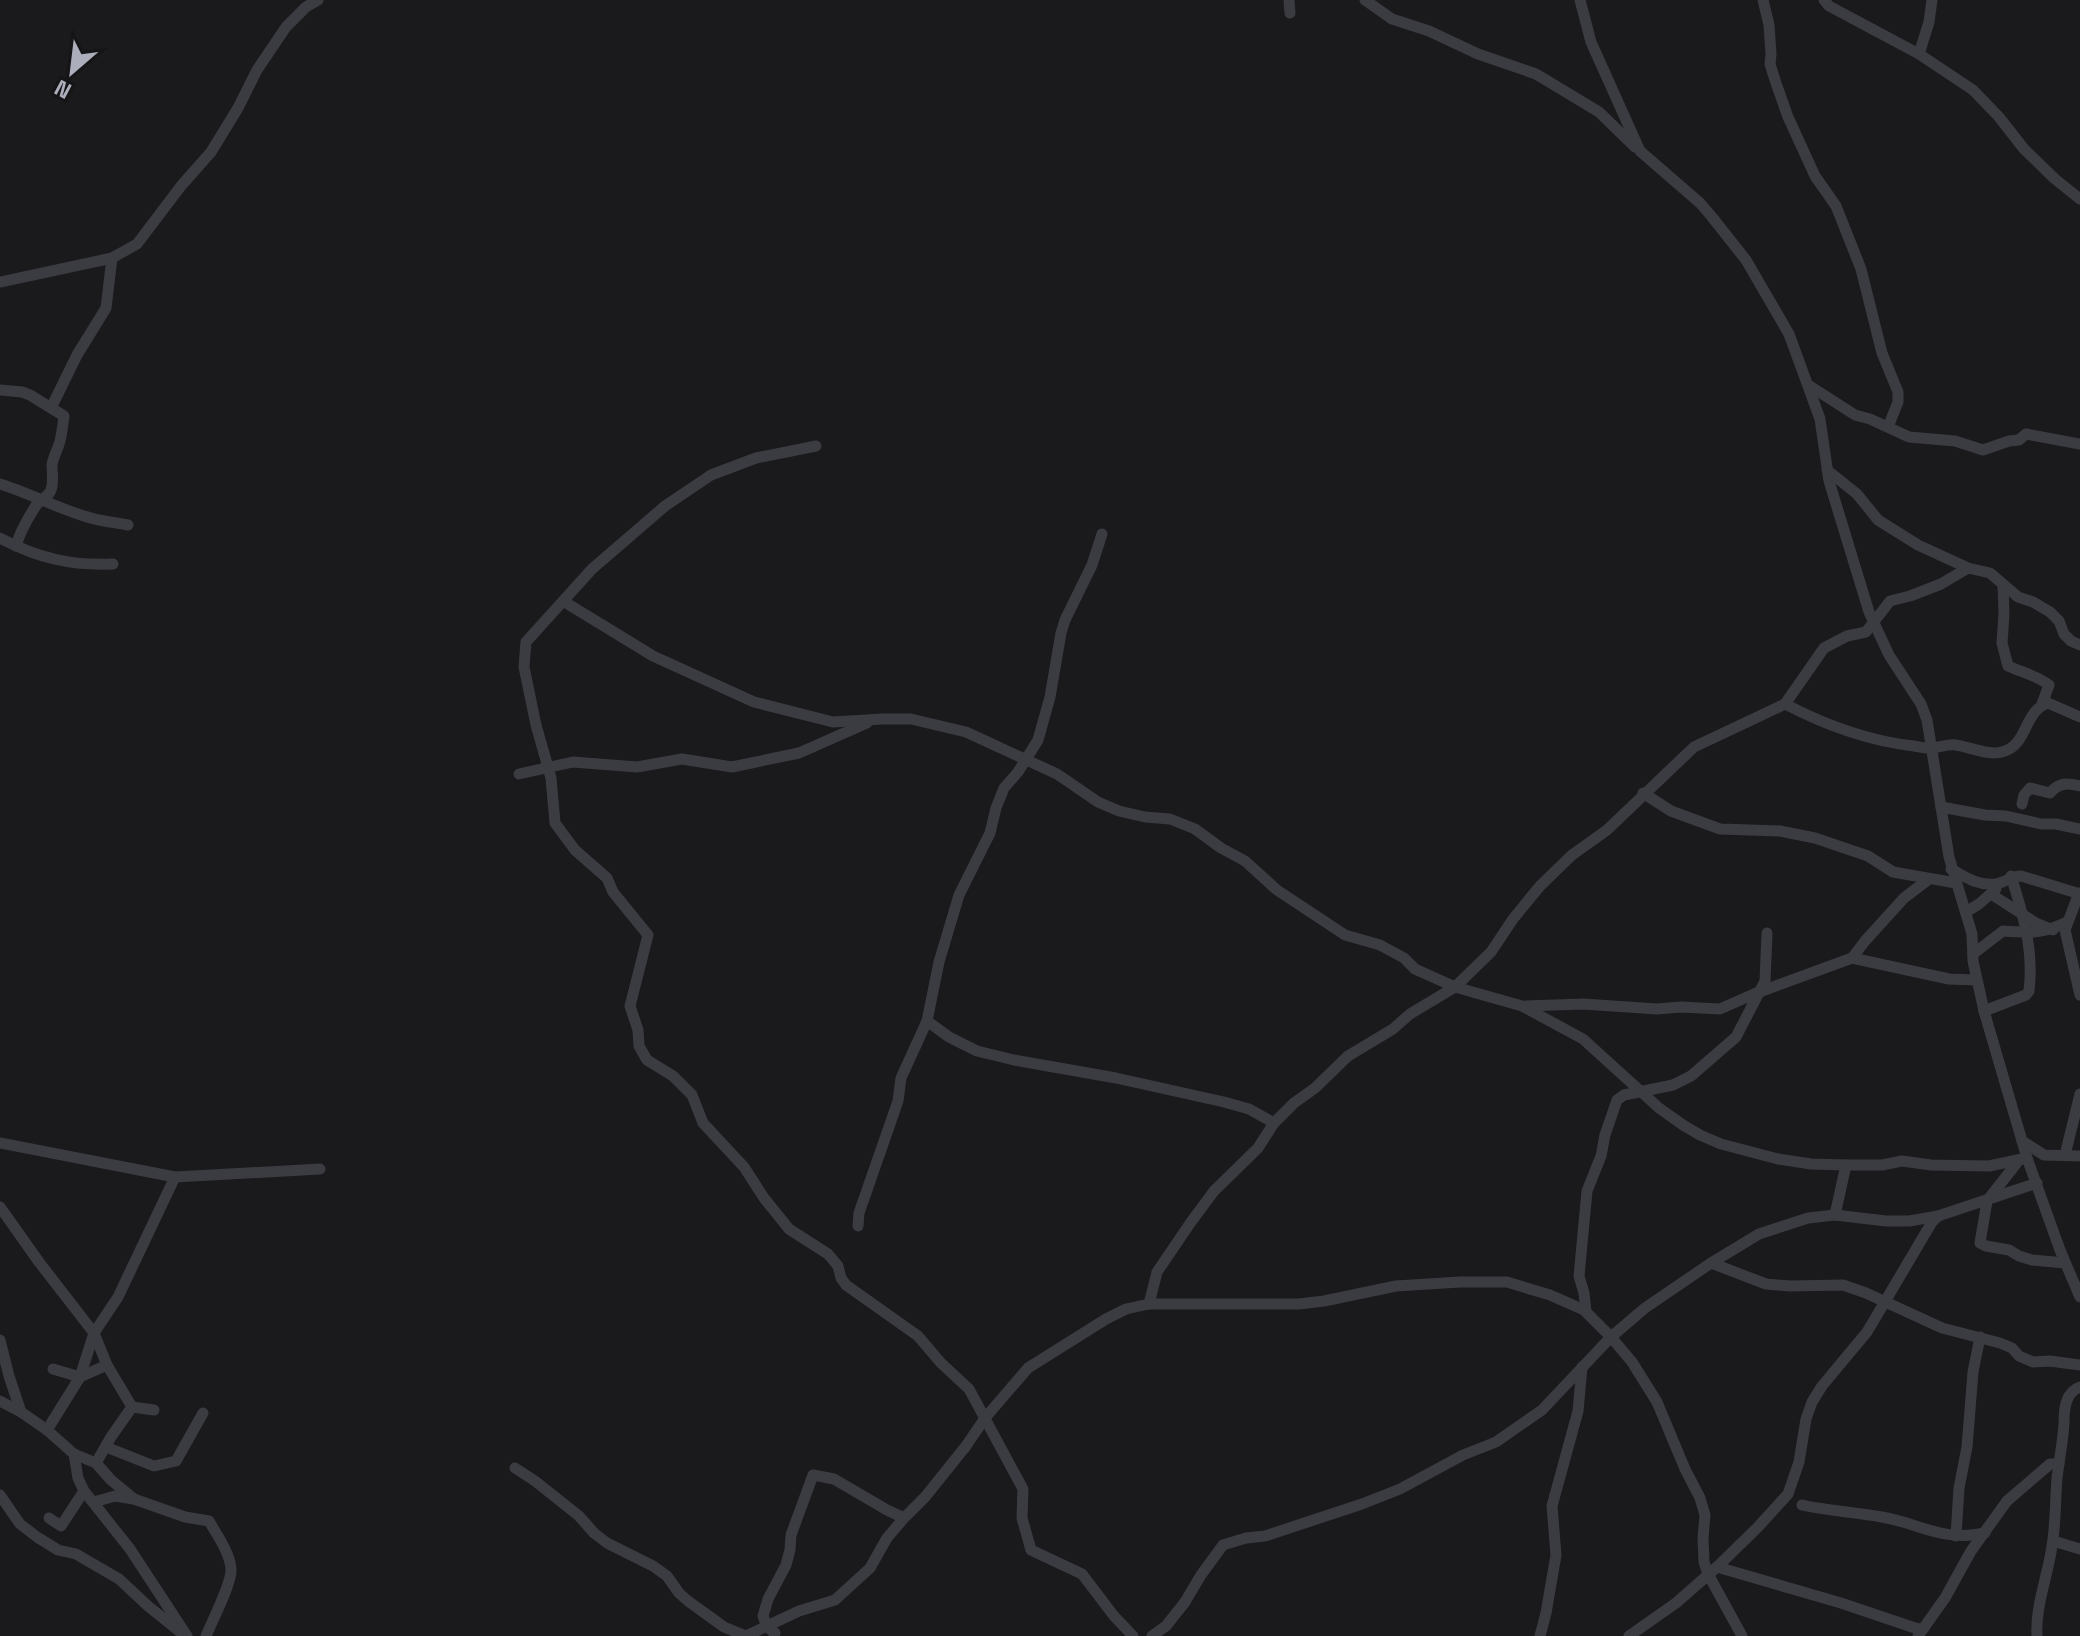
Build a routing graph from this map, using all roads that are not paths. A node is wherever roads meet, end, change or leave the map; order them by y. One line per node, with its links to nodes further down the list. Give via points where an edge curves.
1 (318, 0): 12 (street, via 286,27 211,152 137,244)
2 (1289, 0): 8 (street)
3 (1365, 0): 10 (street, via 1392,19 1536,74 1599,112)
4 (1580, 0): 10 (street, via 1591,42)
5 (1763, 0): 17 (street, via 1776,83 1861,269 1882,353 1898,392)
6 (1824, 0): 9 (street)
7 (1932, 0): 9 (street)
8 (1290, 13)
9 (1919, 54): 11 (street, via 1973,90 2024,149)
10 (1640, 151): 14 (street, via 1700,203 1746,260 1789,334)
11 (2080, 199)
12 (112, 258): 13 (street); 16 (street, via 106,308)
13 (0, 282)
14 (1810, 386): 17 (street, via 1855,415); 20 (street)
15 (0, 390): 16 (street, via 22,392)
16 (51, 408): 22 (street, via 64,416 51,491)
17 (1888, 427): 18 (street, via 1909,437 1955,441 1983,450 2026,434)
18 (2080, 444)
19 (816, 446): 30 (street, via 756,458 711,475 665,506)
20 (1827, 470): 28 (street, via 1878,520); 31 (street)
21 (0, 484): 22 (street)
22 (41, 500): 23 (street); 26 (street)
23 (128, 525)
24 (1102, 534): 38 (street, via 1065,620 1043,727)
25 (0, 538): 26 (street)
26 (16, 546): 27 (street, via 48,559)
27 (113, 564)
28 (1968, 568): 29 (street, via 1990,573); 31 (street, via 1941,584 1890,601)
29 (2003, 585): 32 (street, via 2050,612 2064,634); 34 (street, via 2002,643 2008,666 2049,685)
30 (563, 601): 36 (street, via 653,656 754,702 833,722); 39 (street, via 526,642 524,667)
31 (1873, 623): 33 (street, via 1866,632 1824,648); 37 (street, via 1921,704)
32 (2080, 645)
33 (1785, 704): 37 (street, via 1877,740); 42 (street, via 1694,747)
34 (2042, 704): 35 (street); 37 (street, via 2007,751)
35 (2080, 717)
36 (875, 719): 38 (street, via 911,719 966,732); 39 (street, via 799,753 732,767 682,759 637,767 573,762)
37 (1932, 748): 44 (street)
38 (1025, 760): 62 (street, via 1119,811 1195,829 1345,935 1380,945); 67 (street, via 1004,788 990,833 959,895)
39 (548, 767): 40 (street); 107 (street, via 555,823 575,850 607,878 648,935 630,1006 647,1060 692,1095 703,1123 744,1167 789,1229 828,1254 846,1285 918,1336 969,1389)
40 (519, 774)
41 (2080, 786): 43 (street, via 2067,783 2050,793 2030,788)
42 (1643, 793): 47 (street, via 1671,811 1720,829 1815,838 1868,856 1893,872); 62 (street, via 1540,886 1491,952)
43 (2022, 804)
44 (1941, 807): 45 (street); 46 (street)
45 (2080, 829)
46 (1951, 869): 48 (street, via 1969,880 1995,884); 49 (street)
47 (1929, 879): 49 (street); 60 (street, via 1904,898)
48 (2006, 879): 50 (street); 51 (street, via 2028,877); 53 (street)
49 (1956, 883): 52 (street)
50 (1991, 894): 52 (street); 53 (street)
51 (2080, 894): 54 (street)
52 (1966, 912): 59 (street)
53 (2021, 914): 55 (street); 57 (street)
54 (2067, 922): 55 (street); 58 (street)
55 (2052, 930): 57 (street); 58 (street)
56 (1767, 933): 63 (street)
57 (2028, 933): 59 (street, via 2003,931); 66 (street, via 2029,991)
58 (2068, 938): 64 (street)
59 (1973, 954): 61 (street)
60 (1852, 958): 61 (street); 63 (street)
61 (1976, 980): 66 (street)
62 (1455, 987): 65 (street); 70 (street, via 1348,1056)
63 (1760, 992): 65 (street, via 1720,1009); 68 (street, via 1736,1037 1706,1064 1673,1085)
64 (2080, 995)
65 (1522, 1006): 68 (street, via 1583,1039)
66 (1984, 1011): 71 (street)
67 (927, 1021): 70 (street, via 977,1051 1224,1102); 84 (street, via 901,1078)
68 (1641, 1092): 76 (street, via 1683,1125 1721,1144 1778,1159); 90 (street, via 1617,1100 1587,1191 1579,1255)
69 (2080, 1094): 73 (street)
70 (1274, 1123): 89 (street, via 1171,1249 1157,1272)
71 (2022, 1141): 73 (street, via 2044,1155); 75 (street)
72 (0, 1143): 78 (street)
73 (2065, 1155): 74 (street)
74 (2080, 1156)
75 (2023, 1159): 76 (street, via 1989,1166 1902,1161); 79 (street); 80 (street)
76 (1846, 1165): 82 (street)
77 (320, 1169): 78 (street)
78 (175, 1177): 91 (street, via 118,1297)
79 (2037, 1183): 80 (street); 86 (street)
80 (1987, 1201): 83 (street); 86 (street, via 1980,1243 2032,1260)
81 (0, 1207): 91 (street)
82 (1835, 1215): 83 (street, via 1886,1221); 85 (street, via 1759,1234)
83 (1938, 1216): 88 (street)
84 (858, 1226)
85 (1711, 1263): 88 (street, via 1766,1284 1843,1285); 92 (street)
86 (2065, 1263): 87 (street)
87 (2080, 1297)
88 (1883, 1301): 93 (street, via 1942,1328); 127 (street, via 1867,1332 1812,1402 1788,1494)
89 (1149, 1304): 90 (street, via 1299,1304 1396,1286 1507,1282); 107 (street, via 1106,1319 1028,1368)
90 (1586, 1312): 92 (street)
91 (94, 1333): 95 (street); 100 (street)
92 (1611, 1337): 97 (street); 127 (street, via 1657,1402 1700,1498 1704,1562)
93 (1980, 1337): 96 (street, via 2033,1362); 124 (street)
94 (0, 1340): 99 (street)
95 (107, 1365): 100 (street); 103 (street)
96 (2080, 1365)
97 (1582, 1367): 135 (street, via 1542,1410 1496,1442 1362,1504 1223,1545 1185,1602); 136 (street, via 1578,1411 1552,1506 1556,1555)
98 (53, 1369): 100 (street)
99 (4, 1374): 105 (street)
100 (80, 1377): 108 (street)
101 (2080, 1387): 112 (street, via 2064,1408)
102 (0, 1401): 105 (street)
103 (132, 1407): 104 (street); 109 (street)
104 (154, 1410)
105 (21, 1412): 108 (street)
106 (203, 1413): 109 (street, via 176,1461 154,1466)
107 (985, 1418): 122 (street); 134 (street, via 1023,1489 1022,1518 1031,1550 1082,1574)
108 (47, 1430): 110 (street)
109 (106, 1447): 111 (street)
110 (74, 1454): 111 (street); 115 (street)
111 (96, 1463): 118 (street)
112 (2059, 1464): 123 (street, via 2050,1464 2007,1501); 125 (street)
113 (515, 1468): 133 (street, via 607,1543 653,1566 688,1601)
114 (64, 1471): 115 (street)
115 (78, 1478): 116 (street)
116 (84, 1491): 119 (street); 121 (street, via 61,1526)
117 (0, 1495): 131 (street, via 20,1524 37,1537 119,1579)
118 (134, 1499): 119 (street, via 115,1496); 132 (street, via 209,1521 220,1539 230,1578)
119 (94, 1502): 131 (street)
120 (1802, 1505): 124 (street, via 1882,1517)
121 (49, 1518)
122 (904, 1518): 128 (street, via 870,1568 835,1600 799,1611); 128 (street, via 834,1479 813,1475 786,1565 763,1616)
123 (1985, 1533): 124 (street); 129 (street)
124 (1956, 1536)
125 (2053, 1541): 126 (street); 130 (street, via 2038,1615)
126 (2080, 1549)
127 (1713, 1570): 129 (street, via 1841,1603); 137 (street); 138 (street)
128 (770, 1631): 133 (street)
129 (1921, 1632)
130 (2040, 1635)
131 (186, 1636)
132 (206, 1636)
133 (746, 1636)
134 (1133, 1636)
135 (1152, 1636)
136 (1540, 1636)
137 (1629, 1636)
138 (1742, 1636)

